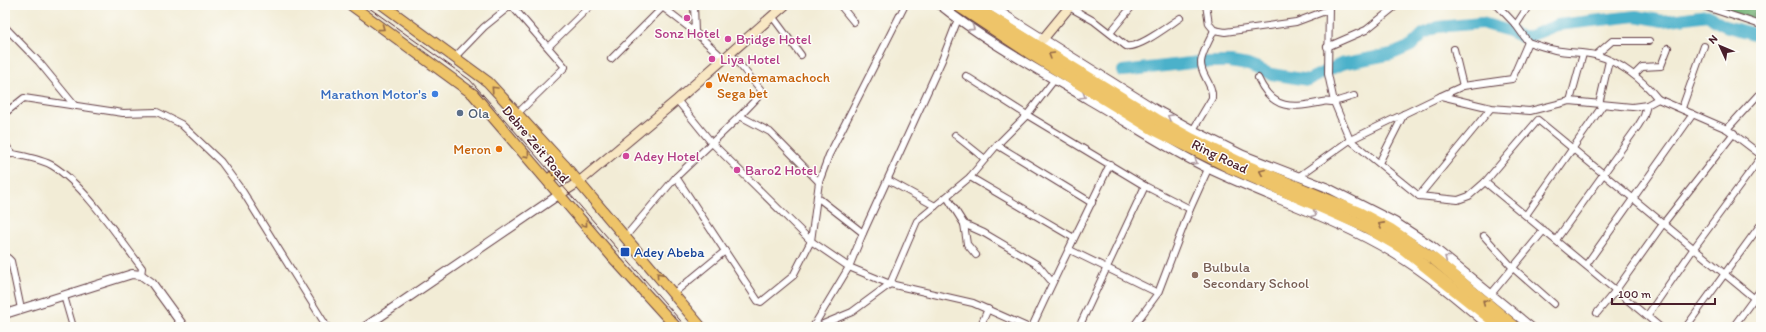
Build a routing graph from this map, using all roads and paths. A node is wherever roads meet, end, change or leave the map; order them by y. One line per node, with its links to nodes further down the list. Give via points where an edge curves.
1 (351, 5): 92 (main road, Debre Zeit Road, one-way to 92, via 468,89)
2 (383, 5): 44 (main road, Debre Zeit Road)
3 (510, 5): 36 (street); 44 (street)
4 (591, 5): 36 (street)
5 (694, 5): 30 (street)
6 (785, 5): 22 (main road)
7 (840, 5): 25 (street)
8 (905, 5): 95 (street, via 829,155)
9 (940, 5): 24 (street, Ring Road)
10 (957, 5): 158 (highway, Ring Road, via 1021,48 1153,129 1231,168 1366,227 1396,244)
11 (972, 5): 159 (highway, Ring Road, one-way to 11, via 1435,260 1390,229 1360,213 1245,165 1192,139)
12 (989, 5): 32 (street, Ring Road)
13 (1133, 5): 31 (street)
14 (1206, 5): 29 (street, via 1209,24)
15 (1397, 5): 37 (street, via 1366,30)
16 (1497, 5): 26 (street)
17 (1529, 5): 26 (street)
18 (1700, 5): 27 (street)
19 (661, 6): 30 (street); 45 (street)
20 (1070, 6): 31 (street); 32 (main road)
21 (1328, 8): 29 (street, via 1296,22 1233,32); 37 (street)
22 (772, 16): 41 (street); 43 (main road)
23 (1180, 18): 31 (street, via 1130,46)
24 (958, 19): 50 (street, Ring Road, one-way to 50); 93 (street)
25 (854, 22)
26 (1516, 25): 33 (street)
27 (1761, 25)
28 (5, 27): 61 (street, via 39,62)
29 (1214, 30): 73 (street, via 1201,62 1213,93 1212,98)
30 (696, 32): 43 (street)
31 (1110, 33)
32 (1043, 39): 73 (street, Ring Road, one-way to 32)
33 (1528, 41): 40 (street, via 1555,50); 51 (street, via 1512,79)
34 (1649, 41): 42 (street, via 1612,41)
35 (1704, 46): 63 (street)
36 (548, 47): 66 (street, via 565,67 564,70)
37 (1327, 47): 57 (street, via 1328,74)
38 (1668, 48): 47 (street, via 1661,66 1642,67)
39 (1454, 49): 51 (street)
40 (1582, 54): 42 (street); 58 (street)
41 (801, 55)
42 (1596, 55): 46 (street)
43 (727, 56): 56 (main road); 70 (street, via 761,90 761,94)
44 (455, 57): 66 (main road, Debre Zeit Road, one-way to 44, via 488,82)
45 (611, 59)
46 (1609, 61): 47 (street); 59 (street)
47 (1634, 75): 55 (street)
48 (966, 76): 69 (street)
49 (1258, 78): 57 (street, via 1269,96 1288,106)
50 (1055, 79): 69 (street); 87 (street, Ring Road, one-way to 87)
51 (1463, 86): 54 (street)
52 (1758, 95): 72 (street)
53 (1354, 96): 57 (street)
54 (1441, 96): 62 (street); 67 (street)
55 (1658, 99): 60 (street); 63 (street)
56 (677, 100): 77 (street); 94 (main road)
57 (1334, 102): 76 (street)
58 (1570, 102): 59 (street); 64 (street)
59 (1601, 104): 60 (street, via 1632,107); 80 (street)
60 (1647, 104): 88 (street, via 1638,126)
61 (75, 106): 65 (street, via 24,98); 146 (street, via 123,113 157,112 181,124 220,162 242,192)
62 (1491, 108): 64 (street); 100 (street)
63 (1682, 108): 68 (street)
64 (1530, 111): 71 (street)
65 (5, 113)
66 (517, 114): 86 (main road, Debre Zeit Road)
67 (1404, 114): 76 (street); 84 (street)
68 (1694, 114): 72 (street); 102 (street)
69 (1028, 115): 79 (street); 85 (street)
70 (740, 116): 77 (street); 95 (street, via 770,132)
71 (1538, 120): 80 (street); 96 (street)
72 (1727, 129): 74 (street)
73 (1193, 130): 91 (street, Ring Road, via 1243,155)
74 (1734, 133): 82 (street); 108 (street)
75 (955, 135): 83 (street)
76 (1350, 140): 84 (street); 91 (street)
77 (711, 142): 89 (street); 116 (street)
78 (5, 144): 81 (street)
79 (997, 145): 83 (street); 103 (street)
80 (1573, 150): 88 (street); 106 (street)
81 (8, 153): 127 (street, via 52,165 68,178 82,191 142,268)
82 (1761, 156): 117 (street)
83 (985, 159): 90 (street)
84 (1378, 163): 100 (street)
85 (1110, 164): 97 (street); 103 (street)
86 (565, 166): 92 (main road); 94 (main road, Debre Zeit Road)
87 (1208, 169): 105 (street); 157 (street, Ring Road, one-way to 157, via 1337,224 1392,252 1436,282)
88 (1603, 174): 102 (street); 115 (street)
89 (676, 177): 113 (street); 119 (street)
90 (970, 177): 101 (street); 114 (street)
91 (1298, 177): 134 (street, Ring Road, one-way to 91, via 1432,246 1396,222 1328,188)
92 (548, 180): 98 (main road, Debre Zeit Road)
93 (888, 180): 104 (street); 111 (street)
94 (579, 182): 98 (main road); 113 (main road, Debre Zeit Road)
95 (819, 182): 99 (street)
96 (1485, 182): 100 (street, via 1464,199); 106 (street)
97 (1145, 186): 105 (street); 124 (street)
98 (560, 194): 147 (street); 148 (main road, Debre Zeit Road, one-way to 148)
99 (817, 196): 111 (street); 116 (street)
100 (1419, 196)
101 (947, 197): 104 (street); 107 (street)
102 (1634, 200): 108 (street); 122 (street)
103 (1092, 202): 114 (street)
104 (935, 206): 129 (street, via 917,221)
105 (1190, 210): 133 (street)
106 (1526, 215): 110 (street)
107 (964, 224): 120 (street, via 967,244); 128 (street, via 1038,265)
108 (1663, 224): 117 (street); 131 (street)
109 (1761, 224): 126 (street)
110 (1544, 230): 115 (street); 125 (street)
111 (863, 233): 123 (street)
112 (1484, 236): 125 (street)
113 (625, 237): 132 (main road, Debre Zeit Road, one-way to 113)
114 (1074, 238): 118 (street)
115 (1556, 240): 122 (street)
116 (811, 241): 119 (street, via 794,276 759,302); 123 (street)
117 (1694, 248): 126 (street); 143 (street)
118 (1070, 250): 124 (street); 128 (street)
119 (725, 251): 132 (street)
120 (976, 255)
121 (5, 258): 139 (street, via 11,261)
122 (1586, 265): 131 (street)
123 (849, 267): 129 (street); 150 (street)
124 (1106, 267): 133 (street); 155 (street)
125 (1513, 268): 134 (street); 137 (street)
126 (1725, 273): 136 (street); 162 (street)
127 (141, 275): 135 (street, via 126,275); 145 (street, via 152,283)
128 (1052, 282): 154 (street)
129 (890, 284): 140 (street, via 973,303); 151 (street, via 852,312)
130 (1761, 288): 136 (street)
131 (1616, 290): 141 (street); 143 (street)
132 (674, 293): 149 (main road, Debre Zeit Road)
133 (1158, 293): 156 (street)
134 (1492, 293): 160 (street, Ring Road)
135 (64, 296): 139 (street); 144 (street)
136 (1754, 298): 138 (street); 163 (street)
137 (1554, 304)
138 (1761, 304)
139 (21, 309): 142 (street)
140 (988, 309): 152 (street); 153 (street)
141 (1598, 313)
142 (5, 314)
143 (1647, 316): 161 (street)
144 (73, 327)
145 (184, 327)
146 (327, 327)
147 (366, 327)
148 (676, 327)
149 (701, 327)
150 (813, 327)
151 (816, 327)
152 (980, 327)
153 (1027, 327)
154 (1032, 327)
155 (1079, 327)
156 (1133, 327)
157 (1490, 327)
158 (1501, 327)
159 (1515, 327)
160 (1531, 327)
161 (1660, 327)
162 (1686, 327)
163 (1733, 327)

